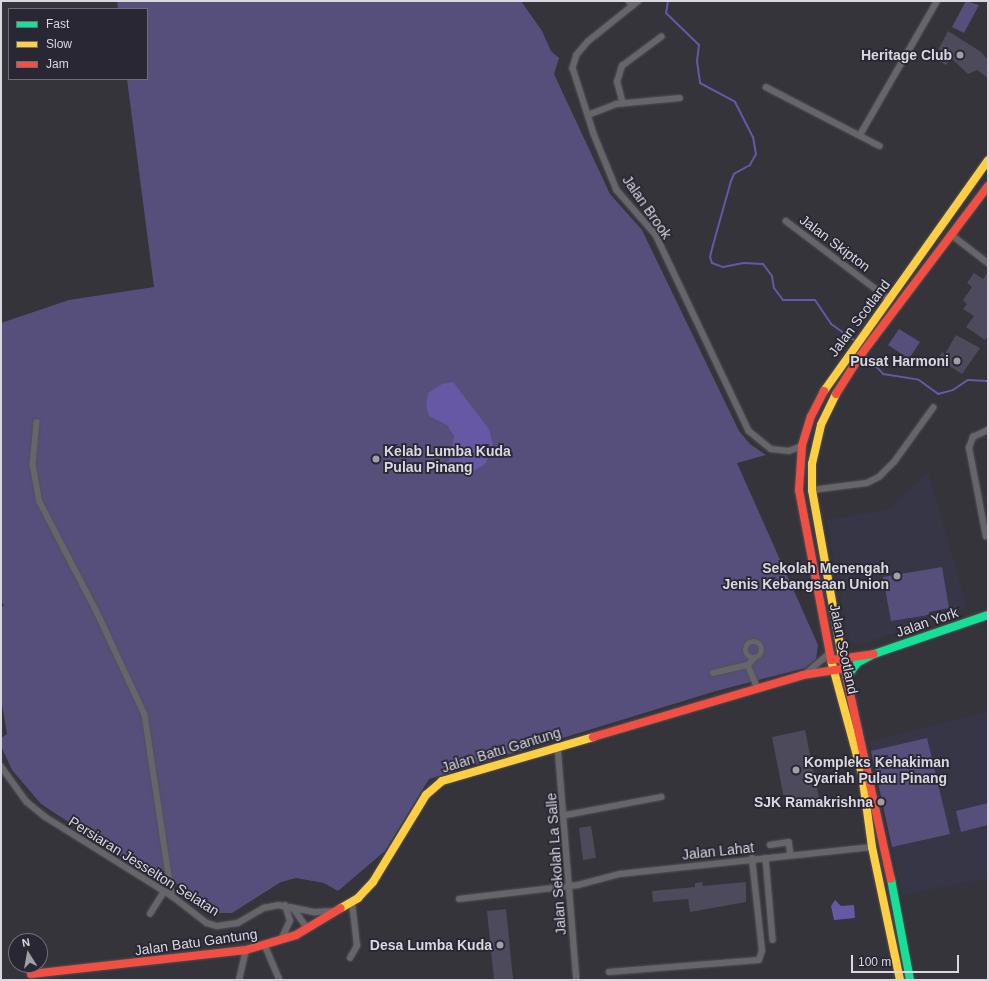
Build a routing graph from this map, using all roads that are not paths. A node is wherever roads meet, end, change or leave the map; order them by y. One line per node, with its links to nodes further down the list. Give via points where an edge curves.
1 (639, 1): 3 (street, Jalan Brook)
2 (937, 1): 9 (street)
3 (631, 3): 8 (street, Jalan Brook, via 577,55 573,68)
4 (661, 37): 7 (street, via 622,66 617,82)
5 (766, 87): 9 (street)
6 (680, 98): 7 (street)
7 (623, 104): 8 (street)
8 (588, 116): 20 (street, Jalan Brook, via 617,190 656,236 749,431 771,449 789,451)
9 (860, 135): 10 (street)
10 (880, 146)
11 (988, 160): 16 (main road, Jalan Scotland)
12 (988, 186): 14 (main road, Jalan Scotland)
13 (786, 221): 16 (street, Jalan Skipton)
14 (953, 236): 15 (street); 21 (main road, Jalan Scotland, via 860,356 835,395 821,425 812,464)
15 (988, 263)
16 (889, 299): 20 (main road, Jalan Scotland, via 824,388 811,416)
17 (933, 408): 21 (street, via 894,462 879,477 867,483)
18 (37, 422): 46 (street, via 32,464 40,502 98,614 145,715)
19 (988, 430): 22 (street, via 973,437 969,448)
20 (802, 446): 25 (main road, Jalan Scotland, via 799,490)
21 (812, 490): 26 (main road, Jalan Scotland)
22 (986, 537)
23 (988, 615): 24 (main road, Jalan York)
24 (874, 654): 26 (main road, Jalan York); 33 (main road, Jalan York, via 857,663)
25 (831, 656): 26 (main road, Jalan York); 30 (main road, Jalan Scotland); 32 (street, Jalan Batu Gantung)
26 (842, 657): 29 (main road, Jalan Scotland)
27 (754, 658): 28 (street)
28 (748, 665): 31 (street); 34 (street)
29 (845, 668): 30 (main road, Jalan Batu Gantung); 33 (main road, Jalan Scotland)
30 (834, 671): 32 (main road, Jalan Batu Gantung); 40 (main road, Jalan Scotland, via 862,774)
31 (713, 673)
32 (804, 675): 34 (main road, Jalan Batu Gantung)
33 (847, 677): 64 (main road, Jalan Scotland, via 874,793)
34 (758, 688): 35 (main road, Jalan Batu Gantung)
35 (558, 746): 38 (street, Jalan Sekolah La Salle); 48 (main road, Jalan Batu Gantung, via 442,781 426,795 373,882)
36 (1, 766): 45 (street, Persiaran Jesselton Selatan, via 26,802 44,816)
37 (661, 797): 38 (street)
38 (566, 815): 44 (street, Jalan Sekolah La Salle)
39 (770, 845): 41 (street, via 789,842)
40 (872, 847): 41 (street, Jalan Lahat); 63 (main road, Jalan Scotland)
41 (791, 855): 42 (street, Jalan Lahat)
42 (766, 858): 43 (street, Jalan Lahat); 54 (street)
43 (752, 860): 44 (street, Jalan Lahat, via 620,874); 58 (street, via 762,951 759,960)
44 (568, 886): 47 (street, Jalan Lahat); 62 (street, Jalan Sekolah La Salle)
45 (164, 892): 46 (street, Persiaran Jesselton Selatan); 51 (street)
46 (172, 896): 49 (street, Persiaran Jesselton Selatan, via 207,923 217,926 238,923 264,908)
47 (459, 899)
48 (352, 904): 50 (main road, Jalan Batu Gantung); 57 (street, via 357,946)
49 (288, 906): 50 (street, Persiaran Jesselton Selatan, via 314,912); 52 (street); 53 (street, via 290,922)
50 (340, 911): 52 (main road, Jalan Batu Gantung)
51 (150, 914)
52 (308, 929): 53 (main road, Jalan Batu Gantung)
53 (281, 940): 55 (main road, Jalan Batu Gantung)
54 (773, 940)
55 (265, 945): 56 (main road, Jalan Batu Gantung); 61 (street)
56 (246, 950): 59 (main road, Jalan Batu Gantung); 60 (street)
57 (350, 958)
58 (608, 972)
59 (32, 974)
60 (239, 980)
61 (280, 980)
62 (577, 980)
63 (900, 980)
64 (910, 980)

